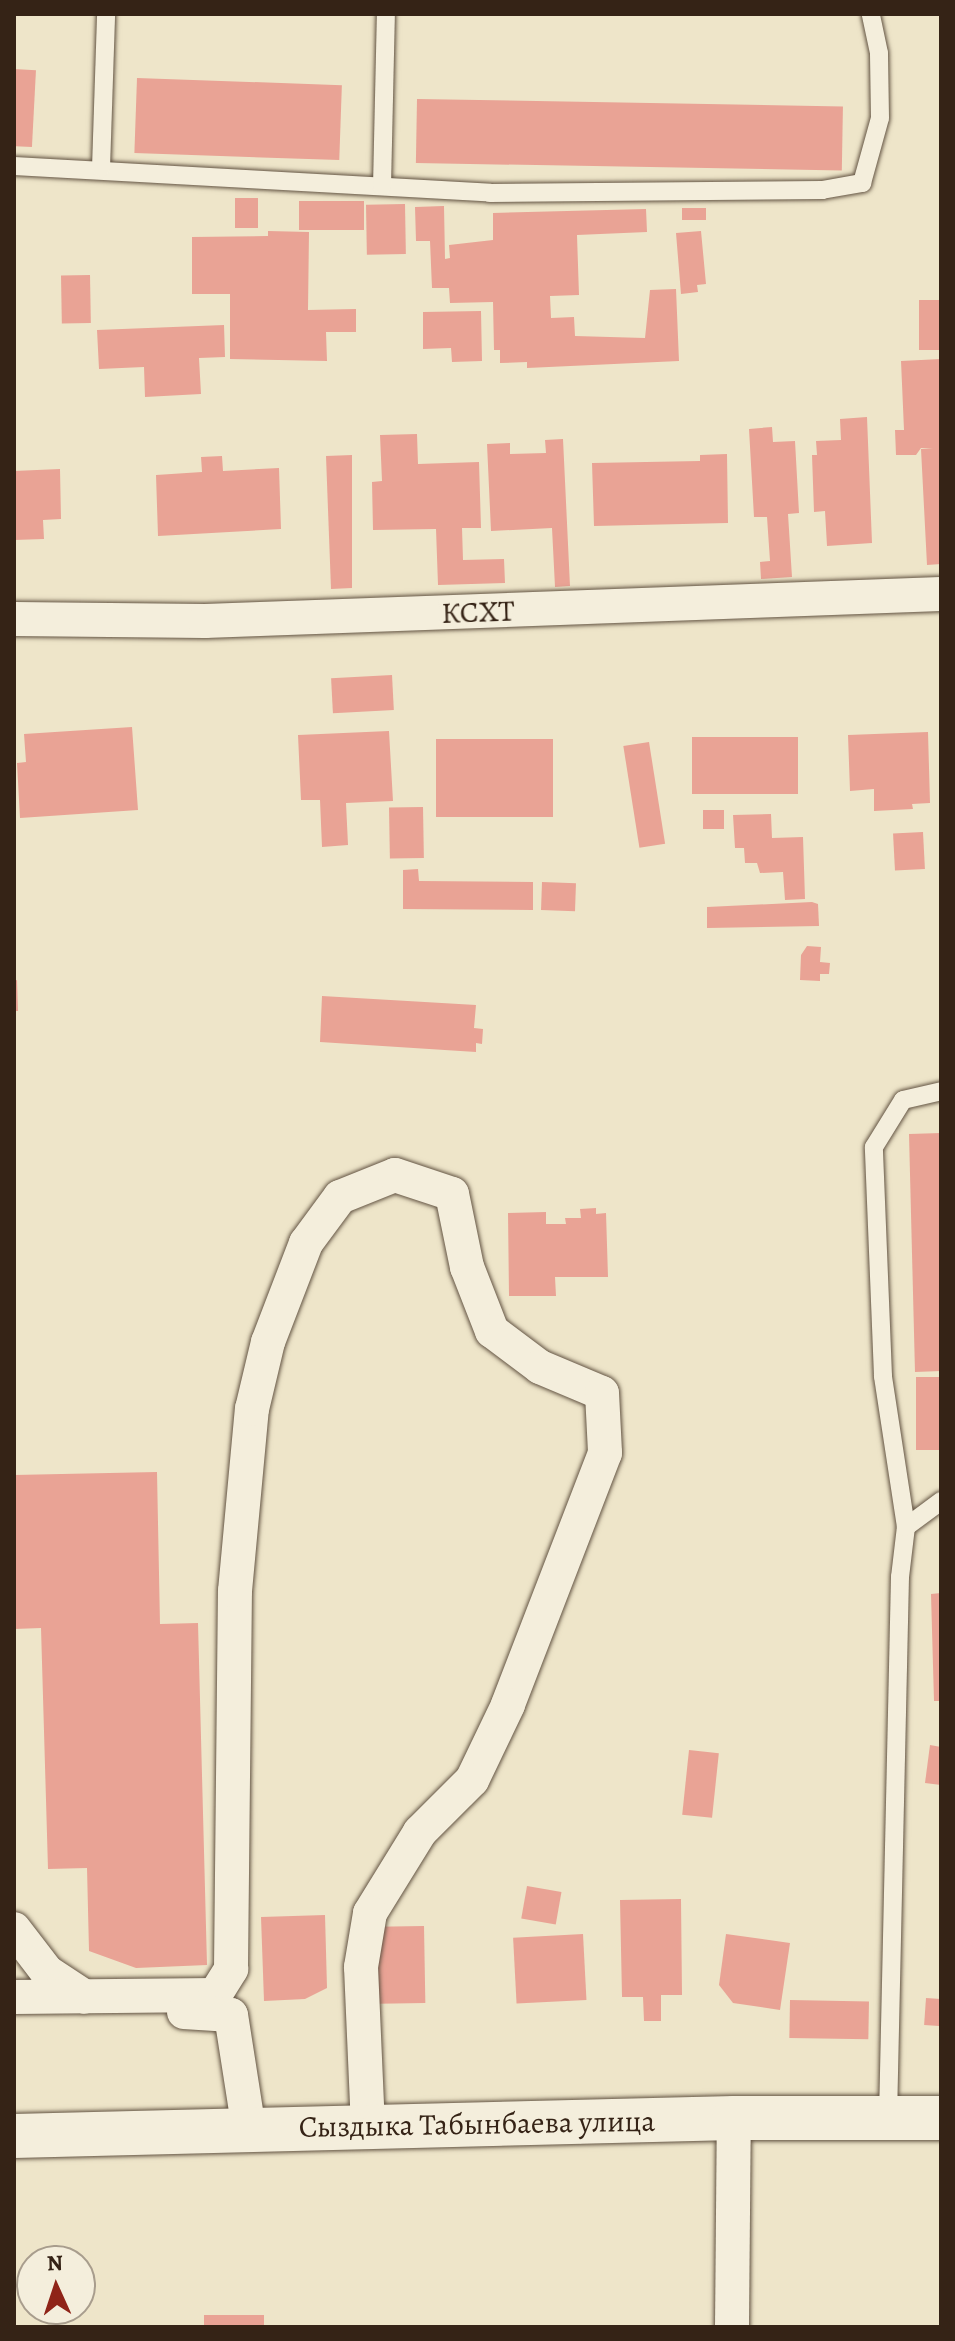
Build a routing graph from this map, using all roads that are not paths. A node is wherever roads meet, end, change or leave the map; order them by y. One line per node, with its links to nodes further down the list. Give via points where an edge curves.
1 (106, 14): 5 (lane)
2 (386, 14): 6 (lane)
3 (871, 14): 6 (lane, via 879,53 880,118 862,183 822,190 490,193)
4 (14, 166): 5 (lane)
5 (101, 168): 6 (lane)
6 (382, 186)
7 (941, 594): 8 (street, КСХТ, via 205,621)
8 (14, 619)
9 (941, 1091): 11 (lane, via 903,1100 874,1147 883,1376)
10 (941, 1501): 11 (lane)
11 (906, 1527): 16 (lane, via 900,1577)
12 (14, 1929): 14 (street, via 47,1972)
13 (14, 1997): 14 (street)
14 (87, 1999): 18 (street, via 215,1995 231,1969 235,1591 252,1409 268,1342 306,1243 340,1197 395,1175 452,1194 467,1267 492,1331 540,1367 602,1393 605,1453 508,1705 472,1780 420,1832 370,1913 361,1967); 19 (street, via 231,2015)
15 (734, 2118): 16 (street, Сыздыка Табынбаева улица); 18 (street, Сыздыка Табынбаева улица); 21 (street)
16 (888, 2118): 17 (street, Сыздыка Табынбаева улица)
17 (941, 2118)
18 (368, 2127): 19 (street, Сыздыка Табынбаева улица)
19 (249, 2130): 20 (street, Сыздыка Табынбаева улица)
20 (14, 2136)
21 (732, 2327)

